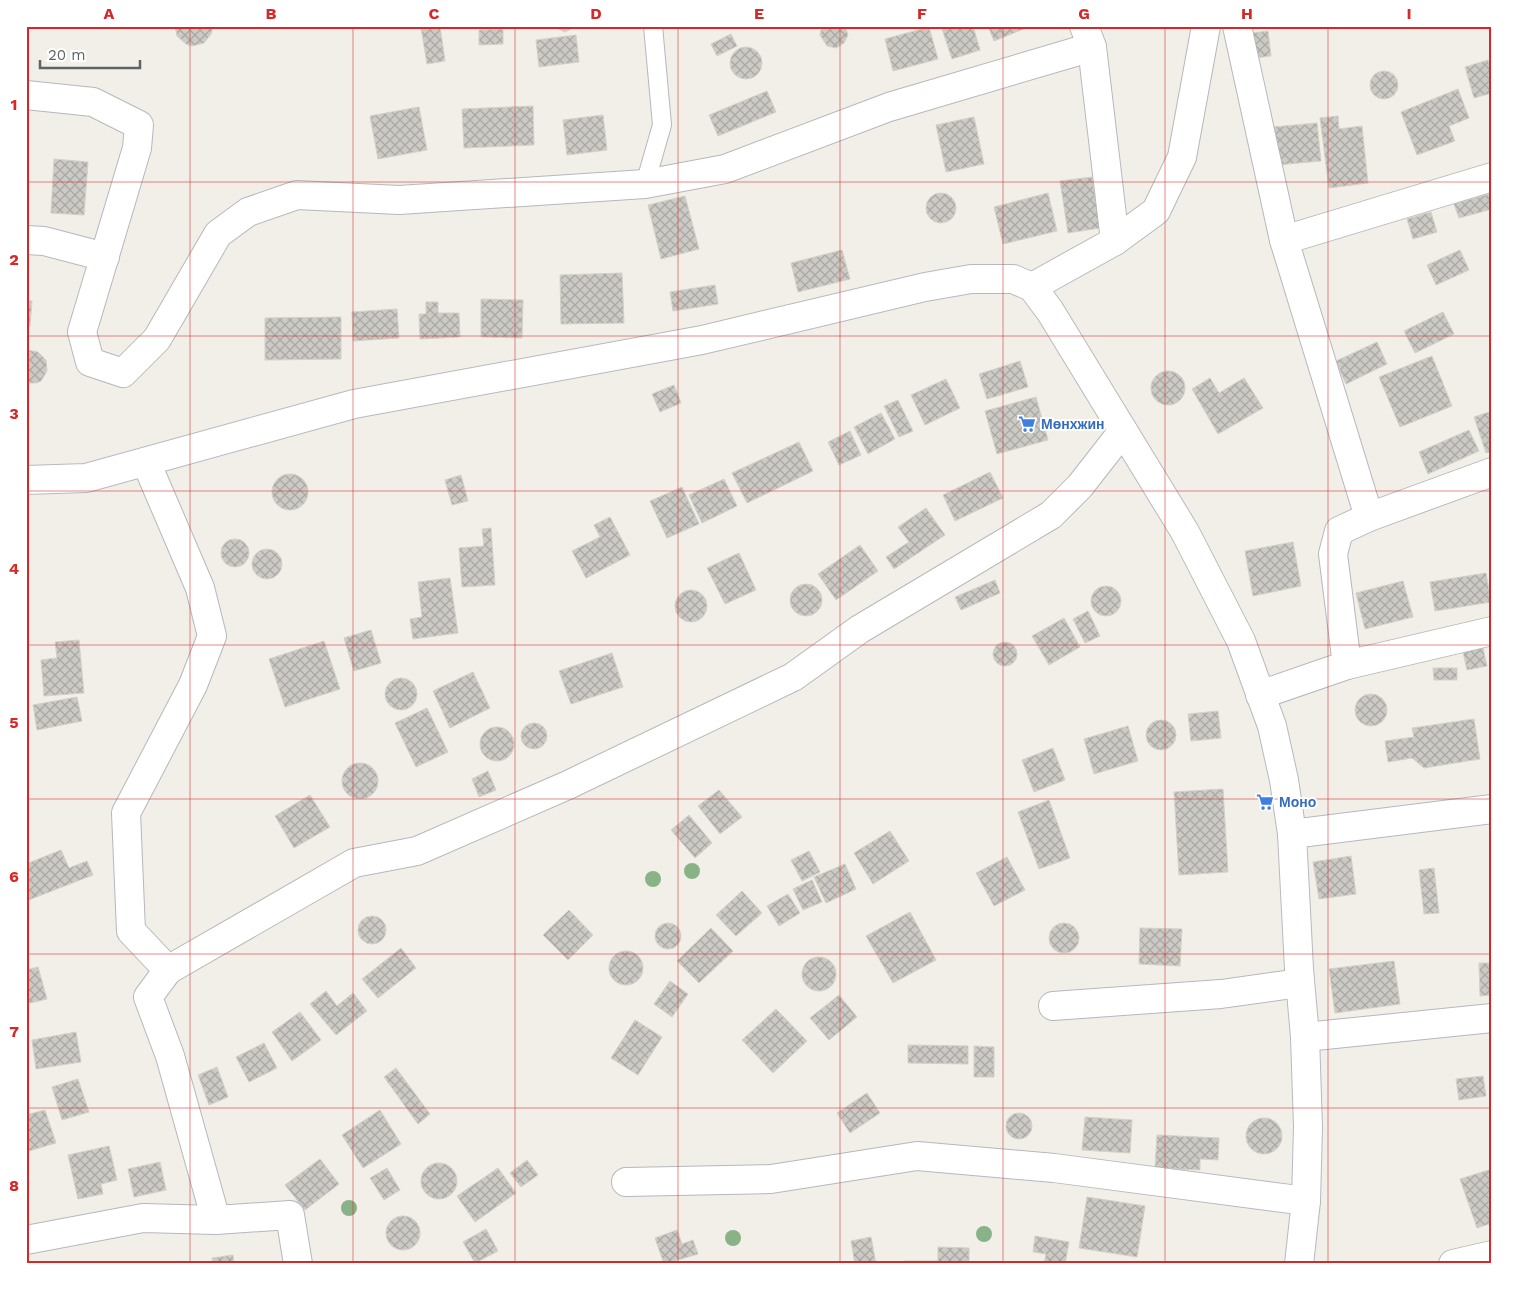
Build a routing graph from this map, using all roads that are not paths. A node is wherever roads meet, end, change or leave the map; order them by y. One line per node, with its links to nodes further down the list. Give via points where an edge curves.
1 (654, 26): 7 (lane, via 662,125)
2 (1237, 26): 9 (street)
3 (1208, 27): 10 (street, via 1182,157 1156,211)
4 (1088, 37): 7 (street, via 726,169); 10 (street)
5 (26, 95): 11 (street, via 94,102 139,125 137,148)
6 (1492, 176): 9 (street)
7 (645, 184): 11 (street, via 399,200 297,195 248,212 218,234 157,339 123,373 90,362 82,332)
8 (26, 240): 11 (street, via 44,241)
9 (1284, 240): 17 (street)
10 (1115, 241): 12 (street)
11 (105, 257)
12 (1032, 287): 13 (street); 14 (street, via 1013,279 994,278 925,287 702,340 354,404)
13 (1123, 431): 20 (street, via 1193,549 1241,641); 23 (street, via 1080,486 1051,515 860,629 793,677 568,785 417,851 354,863)
14 (146, 462): 16 (street, via 86,478); 23 (street, via 200,588 212,636 193,685 126,813 131,932)
15 (1492, 472): 17 (street)
16 (26, 480)
17 (1369, 517): 19 (street, via 1339,531 1333,554)
18 (1492, 631): 19 (street)
19 (1347, 665): 20 (street)
20 (1260, 694): 22 (street, via 1272,726)
21 (1492, 809): 22 (street)
22 (1292, 834): 24 (street)
23 (168, 970): 30 (street, via 148,997 170,1056)
24 (1300, 983): 25 (street, via 1221,994); 27 (street)
25 (1053, 1006)
26 (1492, 1018): 27 (street)
27 (1305, 1037): 29 (street)
28 (626, 1182): 29 (street, via 771,1179 917,1156 1054,1168)
29 (1306, 1201): 34 (street)
30 (216, 1220): 31 (street, via 143,1218); 33 (street, via 290,1214)
31 (26, 1240)
32 (1492, 1255): 35 (street)
33 (298, 1264)
34 (1299, 1264)
35 (1453, 1264)

